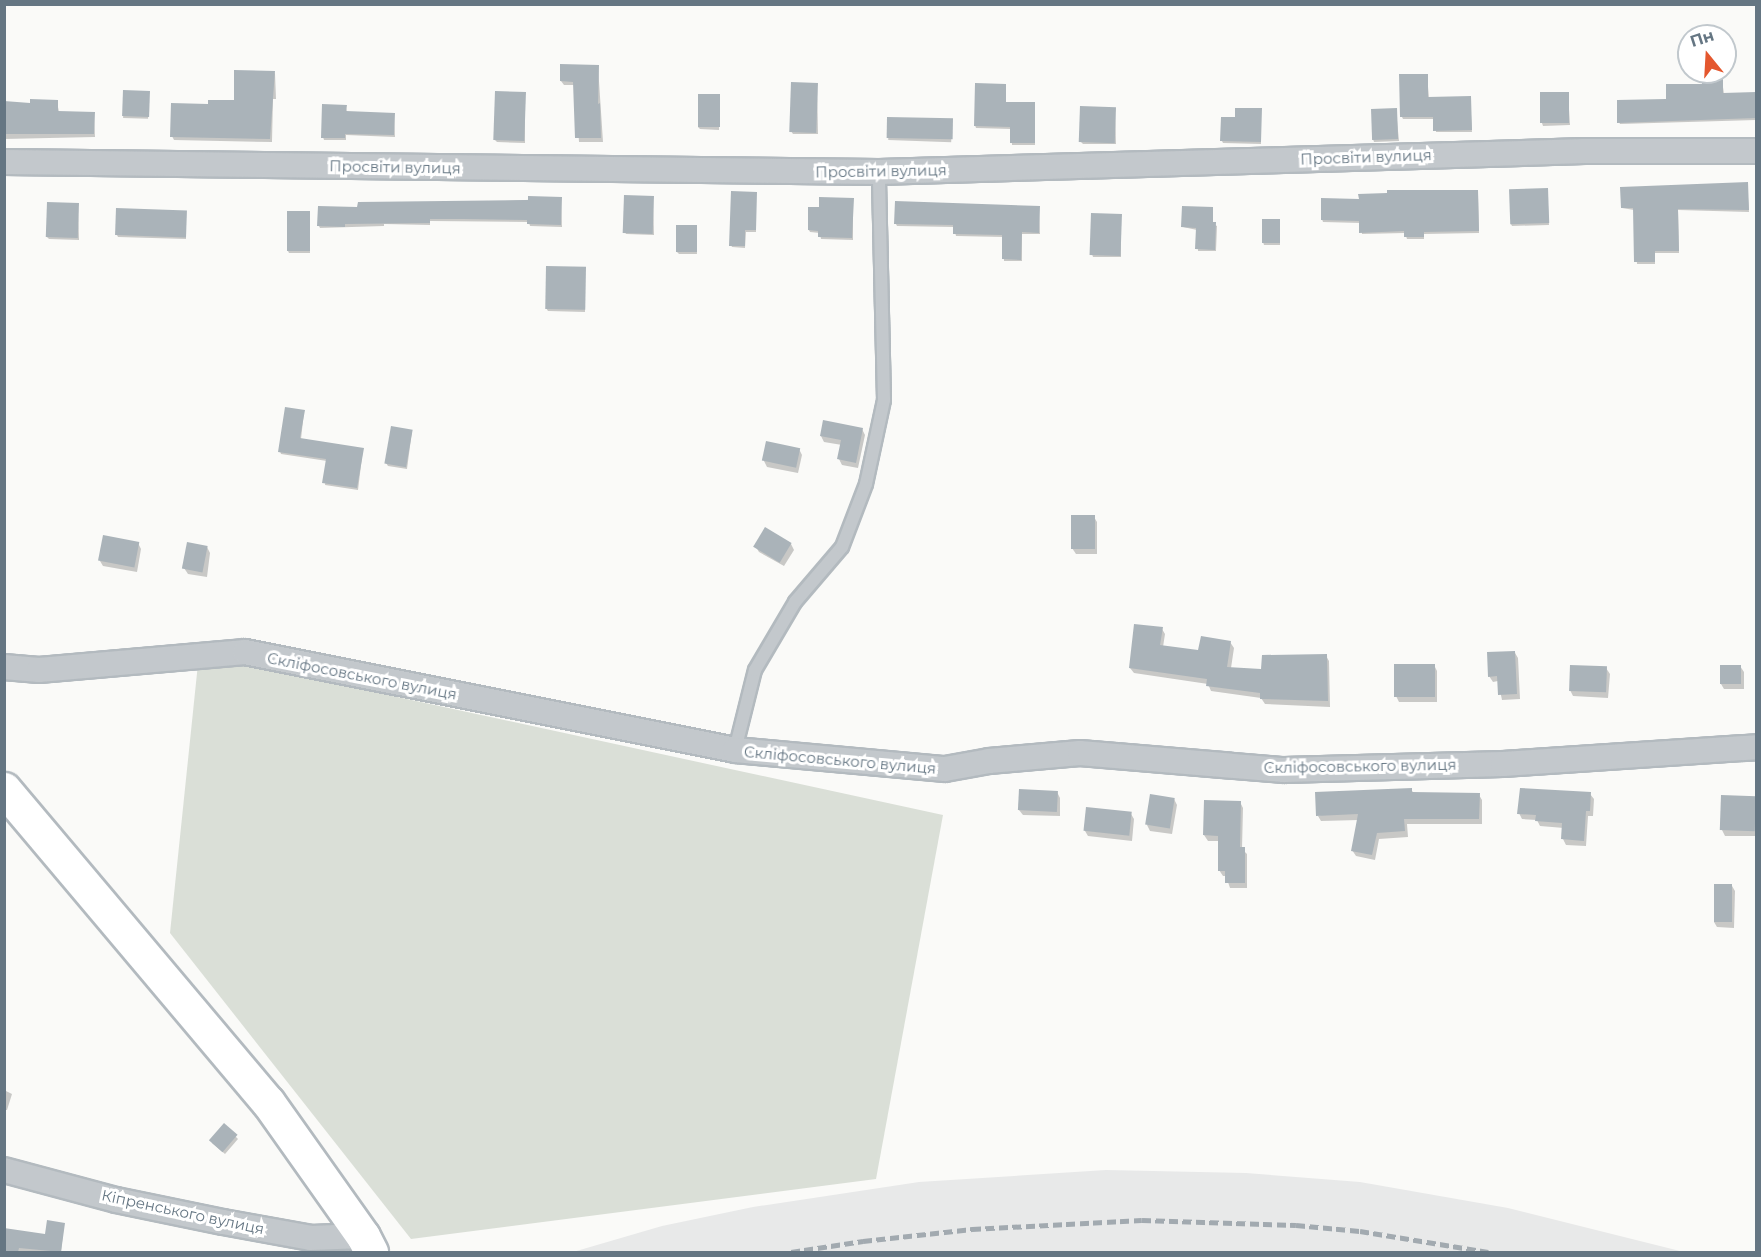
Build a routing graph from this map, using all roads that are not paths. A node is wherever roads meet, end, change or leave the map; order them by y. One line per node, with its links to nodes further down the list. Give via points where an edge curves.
1 (1756, 151): 3 (street, Просвіти вулиця, via 1585,151)
2 (4, 162): 3 (street, Просвіти вулиця)
3 (879, 172): 6 (lane, via 884,400 866,484 843,547 795,602 755,670)
4 (4, 667): 6 (street, Скліфосовського вулиця, via 39,670 245,652)
5 (1756, 747): 6 (street, Скліфосовського вулиця, via 1503,764 1284,770 1080,753 945,769)
6 (735, 750)
7 (4, 789): 9 (main road, via 268,1102)
8 (4, 1170): 9 (street, Кіпренського вулиця, via 116,1200 223,1222)
9 (367, 1244)

